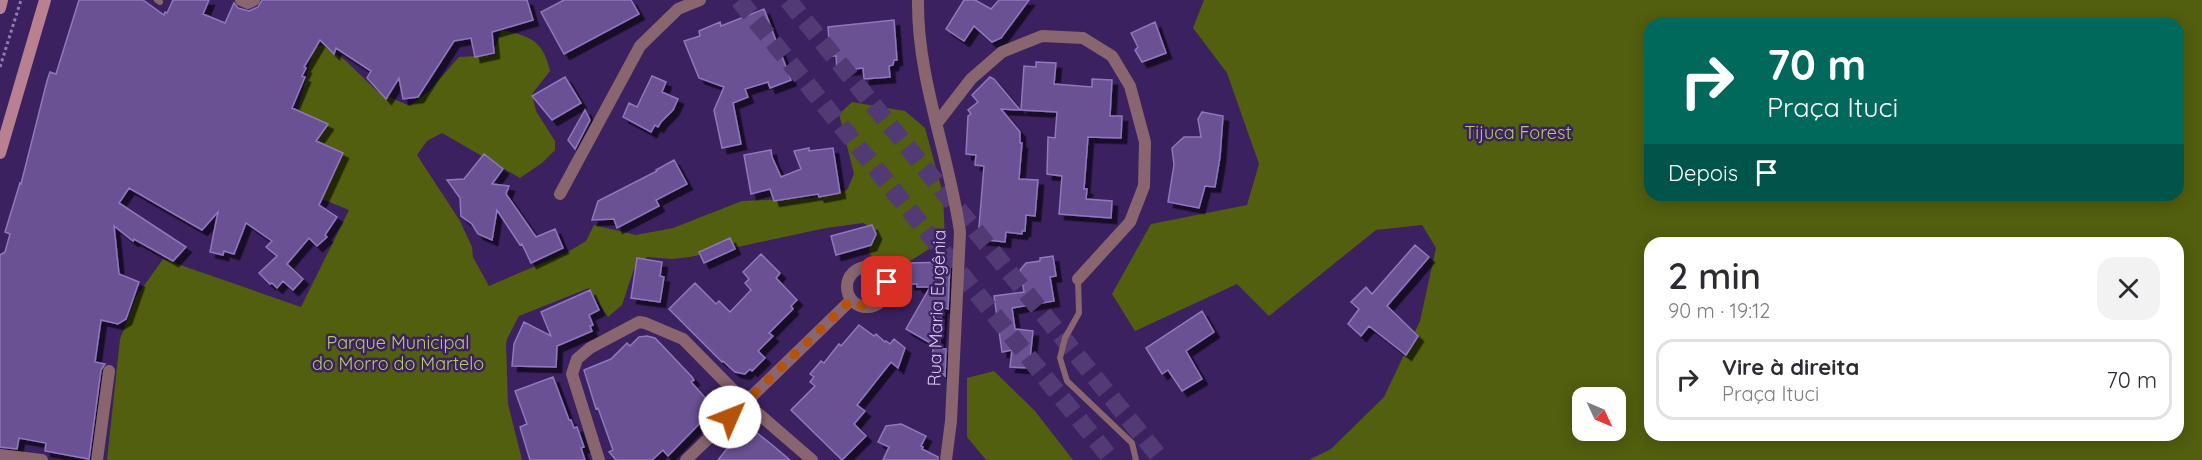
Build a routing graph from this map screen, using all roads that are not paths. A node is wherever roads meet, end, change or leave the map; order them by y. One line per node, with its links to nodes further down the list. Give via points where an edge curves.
1 (2, 0): 7 (main road)
2 (45, 0): 9 (main road)
3 (241, 0): 4 (street)
4 (254, 0)
5 (700, 0): 10 (street, via 678,9 640,46)
6 (918, 0): 8 (street, Rua Maria Eugênia, via 921,56)
7 (0, 8)
8 (937, 123): 11 (street, via 971,79 1002,52 1042,36 1083,38 1112,56 1130,86 1145,142 1144,186 1130,222); 21 (street, Rua Maria Eugênia, via 960,232)
9 (0, 153)
10 (560, 194)
11 (1078, 279): 22 (lane, via 1079,313 1065,338 1060,358 1067,381 1132,443)
12 (851, 300): 14 (street)
13 (109, 371): 17 (street)
14 (745, 402): 18 (street, via 683,339 639,322 590,348 577,359 572,374); 19 (street); 20 (street)
15 (0, 455): 16 (street)
16 (42, 460)
17 (98, 460)
18 (599, 460)
19 (686, 460)
20 (813, 460)
21 (946, 460)
22 (1136, 460)

